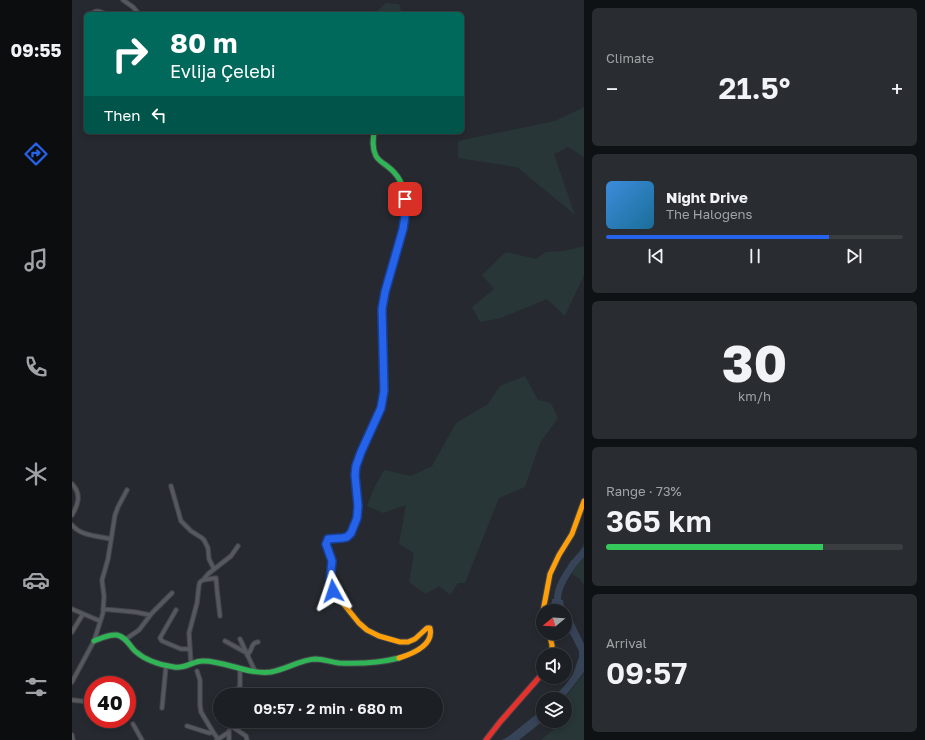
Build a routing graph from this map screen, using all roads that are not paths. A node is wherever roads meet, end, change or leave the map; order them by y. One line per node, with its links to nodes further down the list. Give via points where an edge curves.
1 (123, 0): 2 (street)
2 (137, 12)
3 (374, 134): 35 (street, via 373,146 376,156 395,172 403,186 405,216 382,309 384,391 381,408 356,466 358,506 353,529 347,537 328,539 327,542 332,561 330,580 337,597 367,630 400,642 415,639 427,628 430,628 431,632 426,644 419,650 399,658 365,664 316,659 272,672)
4 (72, 484): 8 (street, via 78,496)
5 (171, 486): 12 (street, via 181,521 204,540)
6 (127, 490): 10 (street, via 116,512)
7 (584, 501): 15 (street, via 572,534 550,574)
8 (72, 515)
9 (72, 525): 10 (street, via 81,532)
10 (111, 539): 17 (street, via 102,580)
11 (238, 546): 12 (street, via 231,556)
12 (214, 569): 13 (street)
13 (200, 582): 21 (street, via 216,578); 29 (street, via 189,633)
14 (172, 593): 20 (street)
15 (544, 604)
16 (72, 609): 19 (street)
17 (103, 609): 20 (street); 22 (street)
18 (176, 610): 29 (street, via 160,638 181,649)
19 (83, 614): 22 (street); 23 (street)
20 (150, 615): 24 (street, via 140,630)
21 (220, 616)
22 (100, 621): 26 (street)
23 (72, 632)
24 (126, 639): 26 (street, via 119,635); 32 (street, via 140,655)
25 (240, 639): 30 (street)
26 (94, 641): 37 (street)
27 (225, 641): 30 (street)
28 (258, 642): 30 (street, via 252,645 250,653)
29 (190, 649): 31 (street)
30 (246, 653): 35 (street)
31 (191, 664): 32 (street, via 182,668); 33 (street, via 202,661)
32 (166, 666): 41 (street)
33 (240, 668): 35 (street); 38 (street)
34 (197, 671): 46 (street, via 200,680 201,712)
35 (255, 671)
36 (536, 681): 54 (street)
37 (72, 682)
38 (238, 688)
39 (72, 700): 40 (street)
40 (84, 701)
41 (162, 708)
42 (187, 726): 46 (street)
43 (135, 728): 50 (street)
44 (230, 728): 47 (street)
45 (234, 728): 53 (street, via 246,736)
46 (213, 732): 51 (street)
47 (229, 732): 51 (street); 52 (street)
48 (72, 735): 49 (street)
49 (73, 740)
50 (142, 740)
51 (218, 740)
52 (229, 740)
53 (247, 740)
54 (486, 740)

